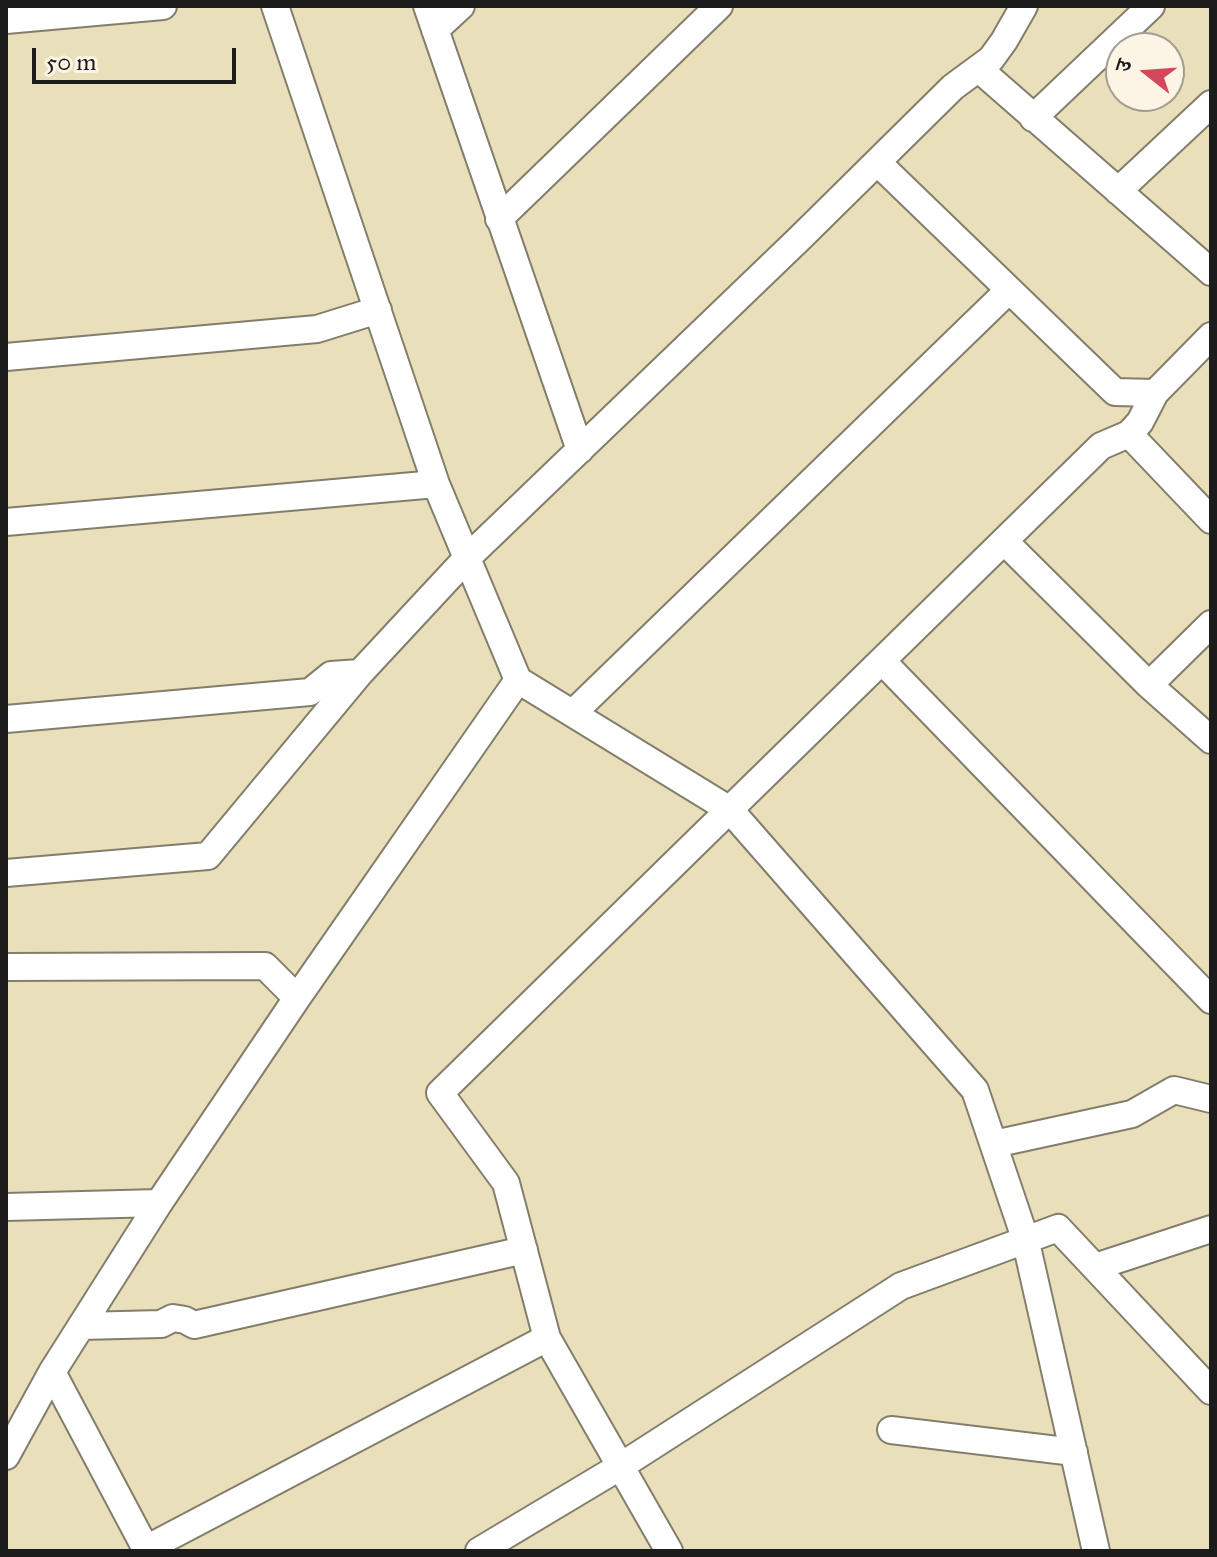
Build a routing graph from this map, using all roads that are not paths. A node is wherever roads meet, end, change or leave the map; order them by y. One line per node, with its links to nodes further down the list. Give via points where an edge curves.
1 (152, 6): 2 (street); 9 (street)
2 (163, 6)
3 (275, 6): 18 (street)
4 (461, 6): 8 (street)
5 (719, 6): 15 (street)
6 (1023, 6): 10 (street, via 1004,41)
7 (1151, 6): 12 (street)
8 (431, 18): 15 (street)
9 (6, 20)
10 (979, 69): 12 (street); 13 (street, via 953,87)
11 (1211, 104): 14 (street)
12 (1033, 118): 14 (street)
13 (877, 162): 17 (street); 23 (street)
14 (1118, 191): 16 (street)
15 (499, 219): 23 (street)
16 (1211, 272)
17 (1009, 290): 21 (street, via 1115,392); 34 (street)
18 (378, 310): 20 (street, via 317,329); 24 (street)
19 (1211, 336): 21 (street)
20 (6, 357)
21 (1155, 393): 22 (street)
22 (1129, 434): 25 (street); 27 (street, via 1101,446)
23 (580, 450): 28 (street)
24 (436, 484): 26 (street); 28 (street)
25 (1211, 520)
26 (6, 522)
27 (1004, 541): 30 (street); 33 (street)
28 (466, 559): 31 (street); 32 (street)
29 (1211, 624): 33 (street)
30 (882, 661): 37 (street); 40 (street)
31 (360, 673): 35 (street, via 331,675 310,692); 38 (street, via 208,856)
32 (518, 680): 34 (street); 41 (street)
33 (1149, 685): 36 (street)
34 (573, 713): 37 (street)
35 (6, 719)
36 (1211, 740)
37 (730, 810): 43 (street, via 975,1090); 48 (street, via 440,1093 506,1183)
38 (6, 873)
39 (6, 967): 41 (street, via 265,966)
40 (1210, 996)
41 (297, 998): 44 (street)
42 (1211, 1099): 43 (street, via 1174,1090 1132,1114)
43 (994, 1144): 47 (street)
44 (159, 1203): 45 (street); 50 (street)
45 (6, 1207)
46 (1211, 1229): 49 (street)
47 (1025, 1238): 49 (street, via 1058,1228); 55 (street); 57 (street, via 901,1286)
48 (524, 1250): 50 (street, via 194,1325 173,1318 161,1324); 51 (street)
49 (1095, 1267): 53 (street)
50 (81, 1326): 52 (street)
51 (547, 1338): 57 (street); 58 (street)
52 (52, 1372): 56 (street); 58 (street)
53 (1211, 1391)
54 (891, 1430): 55 (street)
55 (1074, 1452): 61 (street)
56 (6, 1456)
57 (621, 1466): 59 (street); 60 (street)
58 (147, 1550)
59 (479, 1551)
60 (669, 1551)
61 (1096, 1551)

